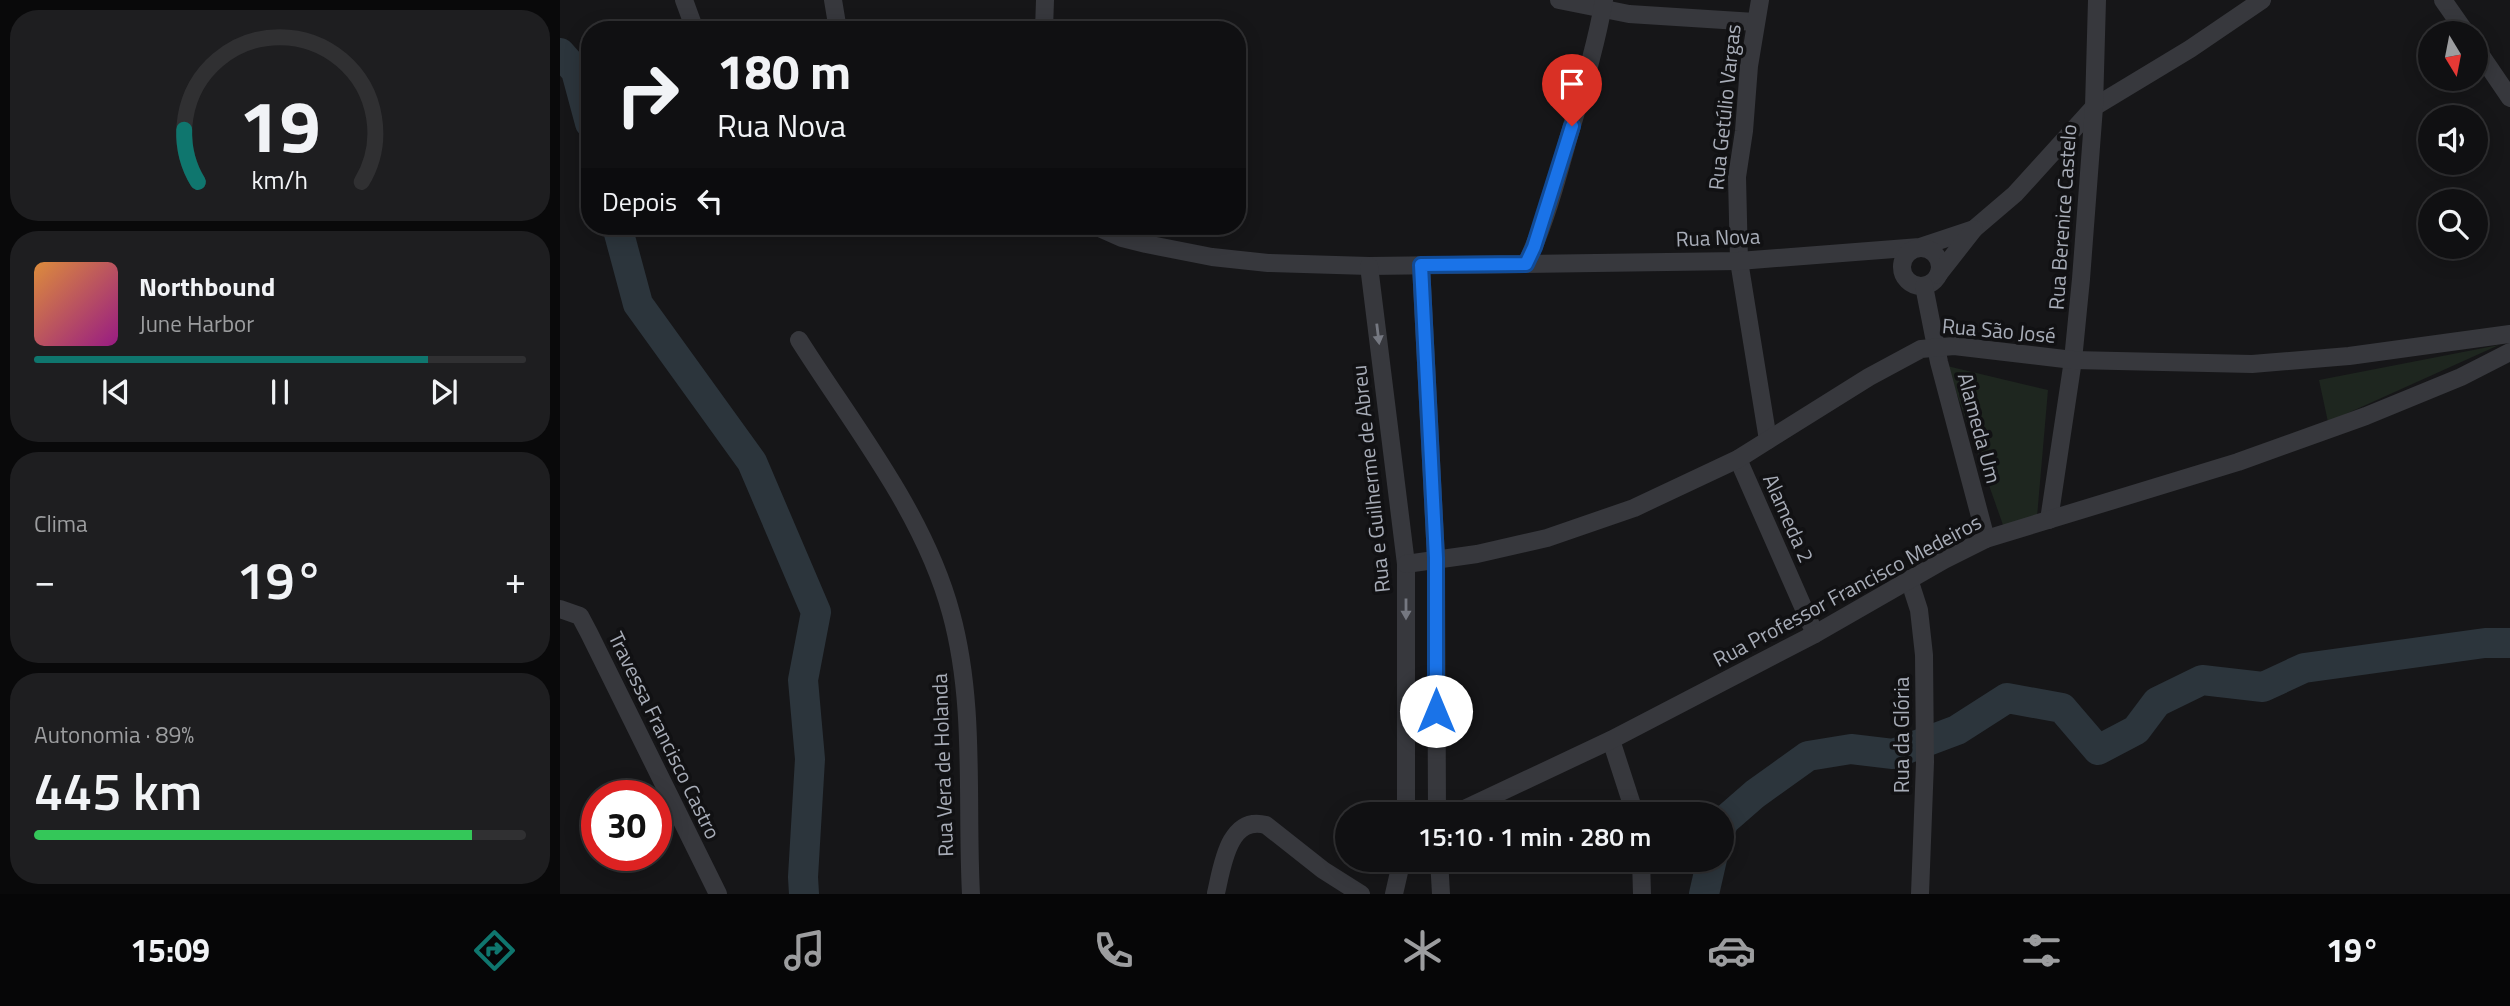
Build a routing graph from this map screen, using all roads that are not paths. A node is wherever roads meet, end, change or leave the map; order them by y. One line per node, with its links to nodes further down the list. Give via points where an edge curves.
1 (684, 0): 10 (street)
2 (833, 0): 11 (street)
3 (1045, 0): 12 (street)
4 (1559, 0): 9 (street)
5 (1760, 0): 14 (street, Rua Getúlio Vargas)
6 (2097, 0): 17 (street, Rua Berenice Castelo)
7 (2262, 0): 17 (street, Rua Nova)
8 (2443, 0): 13 (street)
9 (1603, 5): 14 (street, via 1667,17); 23 (street, via 1558,177)
10 (692, 21)
11 (836, 21)
12 (1044, 21)
13 (2458, 21)
14 (1755, 22): 22 (street, Rua Getúlio Vargas, via 1737,177)
15 (2488, 65): 16 (street)
16 (2510, 97)
17 (2094, 107): 18 (street, Rua Nova, via 2015,194); 32 (street, Rua Berenice Castelo)
18 (1974, 229): 20 (street, Rua Nova); 27 (street)
19 (1115, 235): 25 (street, Rua Nova, via 1212,257)
20 (1920, 247): 21 (street, Rua Nova); 26 (street, via 1905,256); 27 (street, via 1938,257 1940,269)
21 (1884, 250): 22 (street, Rua Nova); 26 (street)
22 (1739, 261): 23 (street, Rua Nova); 33 (street)
23 (1526, 264): 24 (street, Rua Nova)
24 (1421, 265): 25 (street, Rua Nova); 37 (street)
25 (1369, 266): 38 (street, Rua e Guilherme de Abreu, one-way to 38)
26 (1903, 275): 27 (street, via 1912,284)
27 (1931, 281): 30 (street, Alameda Um)
28 (2510, 334): 32 (street, Rua São José, via 2252,364)
29 (799, 340): 52 (street, Rua Vera de Holanda, via 893,484 935,566 951,612 967,721)
30 (1936, 346): 32 (street, Rua São José); 33 (street, Rua São José, via 1898,360); 36 (street, Alameda Um)
31 (2510, 352): 35 (street, Rua Professor Francisco Medeiros, via 2366,416)
32 (2073, 360): 35 (street, Rua Berenice Castelo)
33 (1768, 440): 34 (street, Rua São José)
34 (1738, 459): 37 (street, Rua São José, via 1587,526 1513,547); 41 (street, Alameda 2)
35 (2049, 520): 36 (street, Rua Professor Francisco Medeiros)
36 (1986, 540): 39 (street, Rua Professor Francisco Medeiros)
37 (1436, 558): 38 (street, Rua São José); 44 (street)
38 (1406, 564): 43 (street, Rua e Guilherme de Abreu, one-way to 43)
39 (1909, 579): 41 (street, Rua Professor Francisco Medeiros); 57 (street, Rua da Glória, via 1923,630)
40 (560, 608): 51 (street, Travessa Francisco Castro, via 580,616)
41 (1815, 634): 42 (street, Rua Professor Francisco Medeiros)
42 (1611, 740): 45 (street, Rua Professor Francisco Medeiros); 46 (street)
43 (1405, 802)
44 (1437, 802)
45 (1479, 802)
46 (1631, 802)
47 (1399, 872): 54 (street)
48 (1440, 872): 55 (street)
49 (1641, 872): 56 (street)
50 (1216, 893): 53 (street, via 1233,836 1257,822)
51 (718, 894)
52 (971, 894)
53 (1361, 894)
54 (1394, 894)
55 (1441, 894)
56 (1642, 894)
57 (1920, 894)

